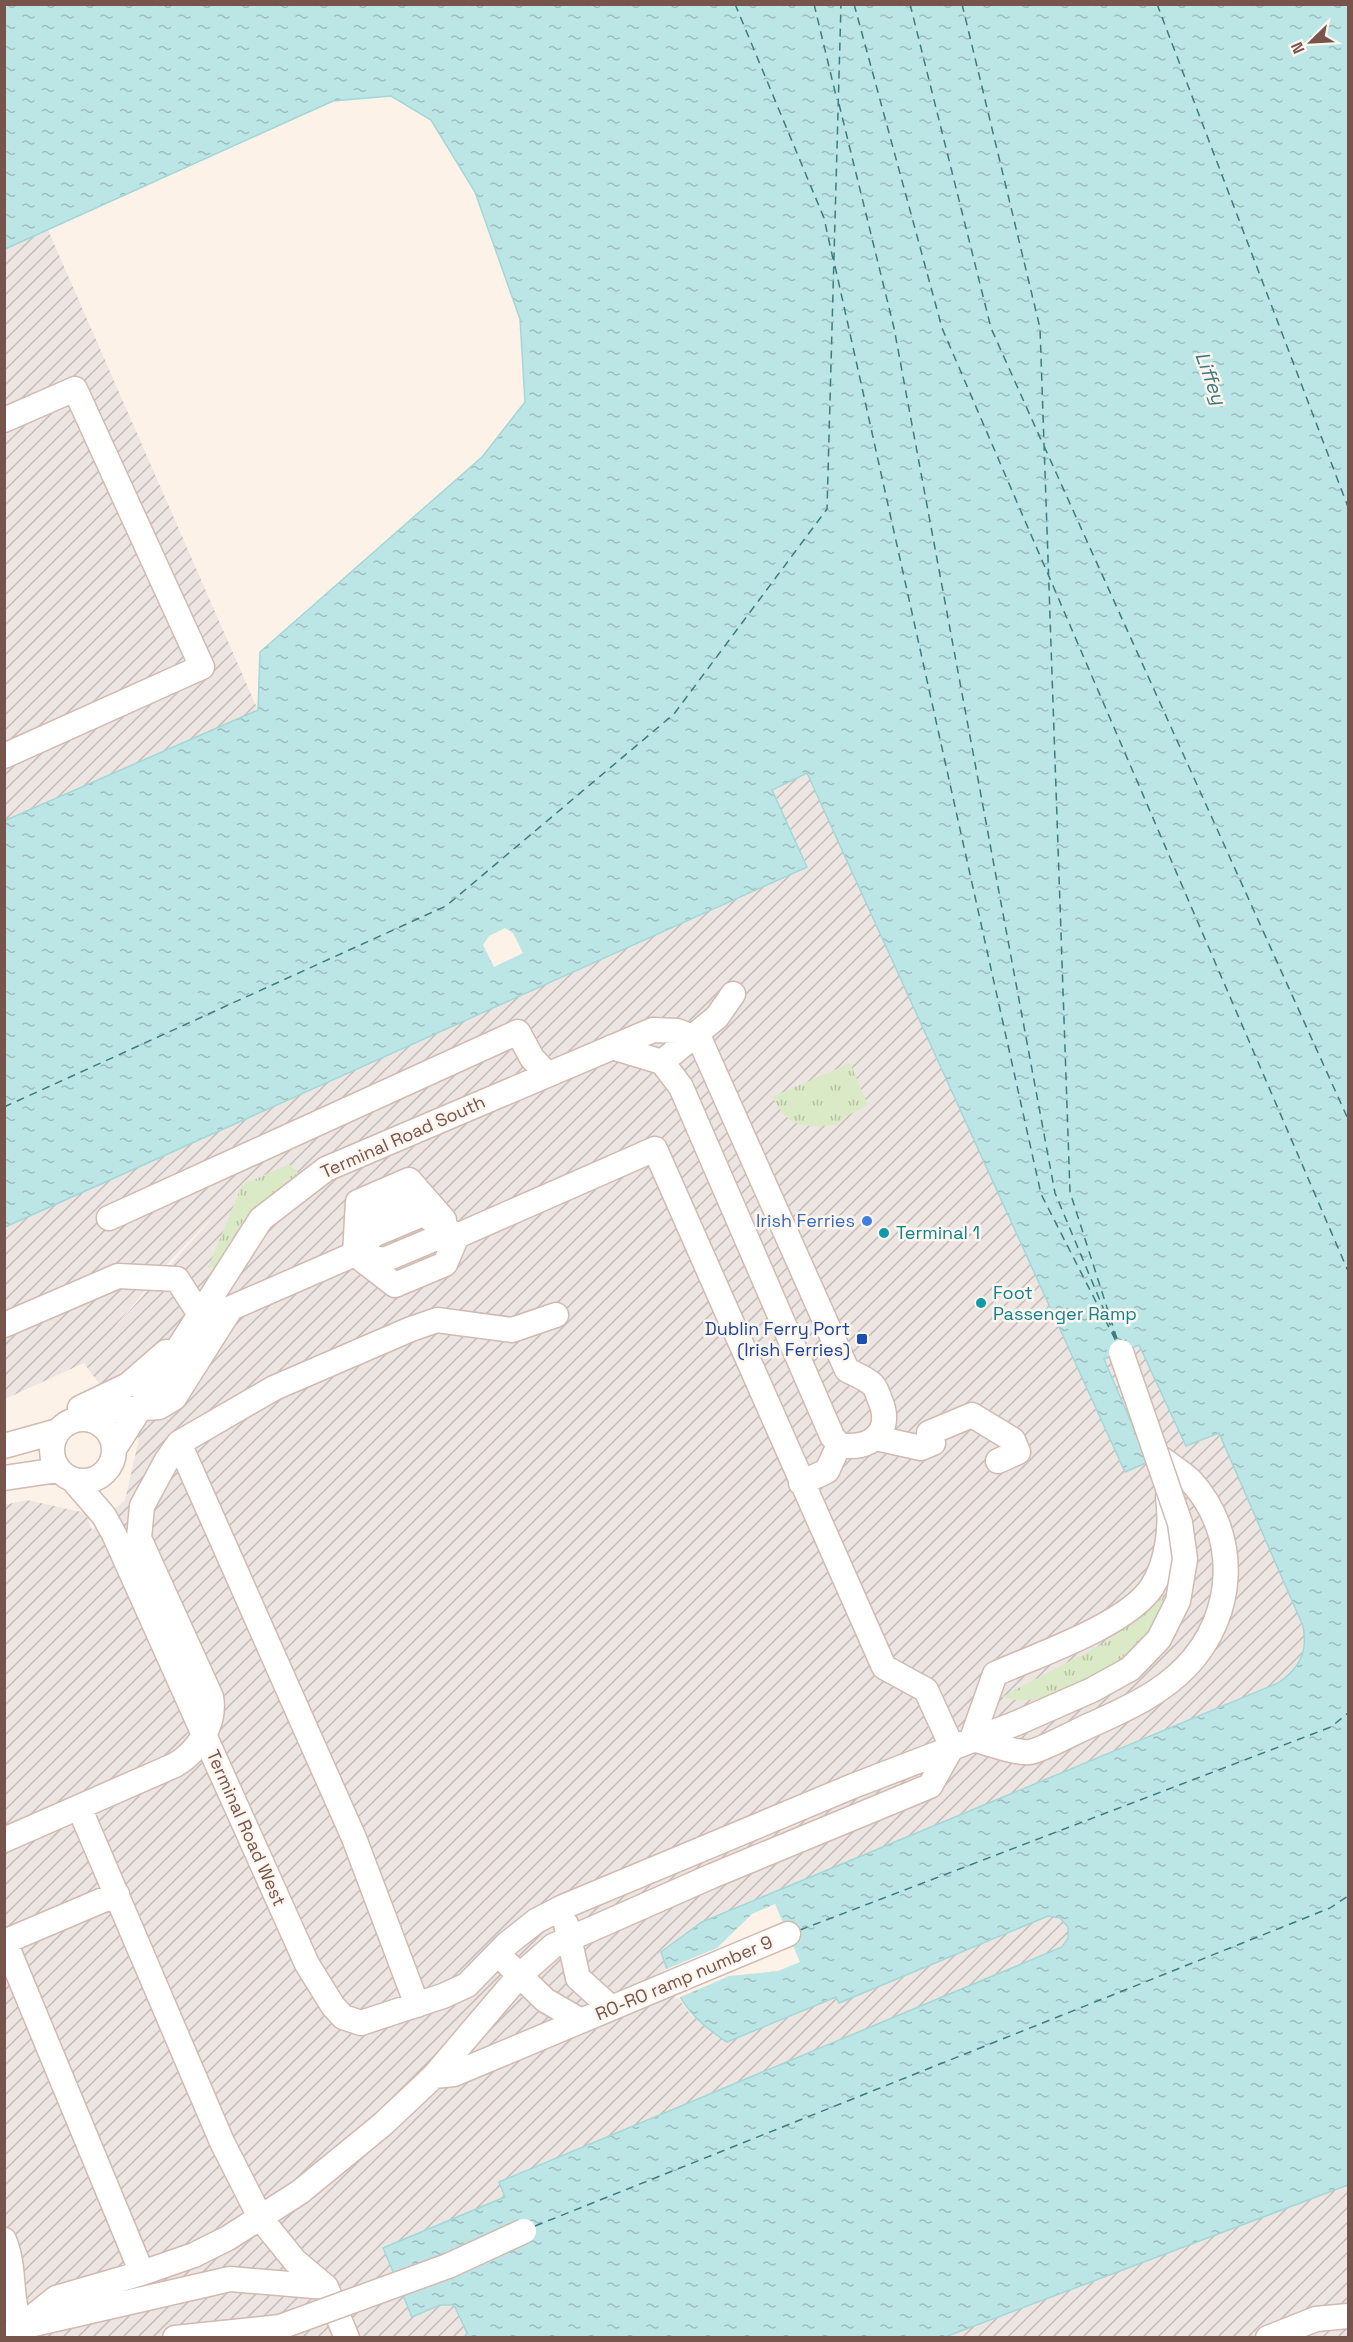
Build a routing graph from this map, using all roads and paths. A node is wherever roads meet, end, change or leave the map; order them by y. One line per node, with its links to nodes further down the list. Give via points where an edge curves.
1 (4, 420): 2 (street, via 75,389 202,667)
2 (4, 756)
3 (733, 994): 4 (street, via 717,1017)
4 (693, 1037): 5 (street, Terminal Road South, via 677,1030 653,1030); 6 (street); 10 (street, via 700,1040)
5 (612, 1047): 6 (street); 7 (street, Terminal Road South)
6 (662, 1062): 12 (street, via 681,1087)
7 (547, 1074): 9 (street, via 532,1058 518,1032); 15 (street, Terminal Road South, via 326,1169 261,1219)
8 (416, 1197): 11 (street); 11 (street); 13 (street); 13 (street, via 358,1202)
9 (109, 1218)
10 (781, 1222): 12 (street); 19 (street, via 847,1370 874,1384 886,1414)
11 (446, 1237): 13 (street, via 384,1260); 13 (street, via 445,1264 395,1285); 28 (street, via 655,1149)
12 (746, 1237): 22 (street)
13 (356, 1254): 17 (street, via 231,1308 174,1398 159,1407)
14 (556, 1315): 20 (street, via 512,1330 437,1320 274,1388)
15 (194, 1323): 16 (street, via 177,1279 118,1276); 17 (street, Terminal Road South); 18 (street, Terminal Road South, via 128,1384 74,1412)
16 (4, 1325)
17 (138, 1409): 18 (street, via 102,1411); 23 (street, Terminal Road South)
18 (69, 1424): 21 (street, Terminal Road South); 23 (street, via 92,1420 108,1431); 26 (street, via 51,1450)
19 (876, 1438): 22 (street, via 851,1448); 25 (street, via 921,1448 933,1443 929,1433 972,1415 1013,1440 1018,1452)
20 (178, 1443): 29 (street, via 142,1506 139,1538 211,1696 213,1708); 40 (street, via 354,1838)
21 (4, 1446)
22 (839, 1446): 28 (street, via 827,1471)
23 (114, 1449): 26 (street, via 113,1460 101,1476 83,1482)
24 (1161, 1459): 30 (street, via 1171,1517 1164,1556 1152,1587 1104,1626 995,1674); 30 (street, via 1190,1480 1209,1507 1223,1538 1228,1568 1224,1598 1202,1647 1186,1668 1149,1696 1030,1752); 30 (street, Terminal Road West, bridge, via 1121,1352 1180,1523 1185,1559 1178,1601 1159,1640 1130,1669 1092,1690)
25 (998, 1461)
26 (66, 1475): 27 (street); 29 (street, Terminal Road West, via 104,1516 114,1534)
27 (4, 1478)
28 (801, 1483): 30 (street, via 884,1666 926,1690)
29 (205, 1734): 31 (street, via 186,1759); 40 (street, Terminal Road West, via 318,1986 343,2017 361,2023)
30 (962, 1743): 34 (street, Terminal Road West); 36 (street, via 930,1786)
31 (79, 1807): 32 (street); 33 (street)
32 (4, 1840)
33 (117, 1894): 37 (street); 44 (street, via 222,2142)
34 (563, 1907): 36 (street); 38 (street, Terminal Road West, via 536,1921)
35 (788, 1934): 41 (street, RO-RO ramp number 9)
36 (569, 1938): 39 (street, via 541,1954); 41 (street, via 578,1978)
37 (5, 1942): 47 (street)
38 (498, 1953): 39 (street); 40 (street, Terminal Road West, via 467,1985)
39 (519, 1976): 42 (street, via 554,2007); 43 (street)
40 (417, 2005)
41 (611, 2008): 42 (street, RO-RO ramp number 9)
42 (581, 2021): 43 (street, RO-RO ramp number 9, via 454,2074)
43 (434, 2076): 44 (street, via 340,2161)
44 (261, 2219): 47 (street, via 194,2254); 48 (street, via 295,2261)
45 (524, 2231): 51 (street, bridge, via 448,2266 280,2327)
46 (4, 2240): 50 (street, via 13,2278 11,2296)
47 (142, 2273): 50 (street, via 56,2298)
48 (326, 2287): 50 (street, via 230,2279); 52 (street)
49 (1348, 2316): 53 (street, via 1316,2319)
50 (17, 2333)
51 (175, 2337)
52 (347, 2337)
53 (1268, 2337)

